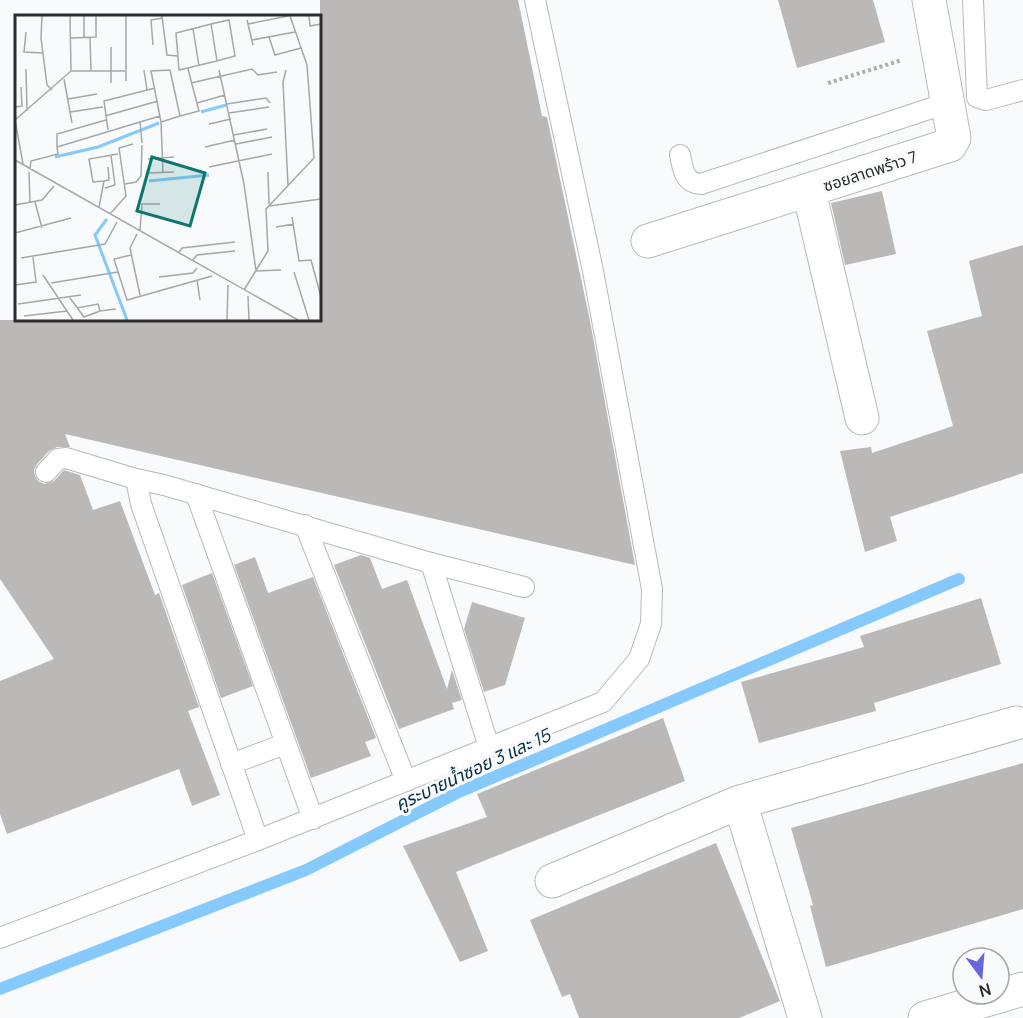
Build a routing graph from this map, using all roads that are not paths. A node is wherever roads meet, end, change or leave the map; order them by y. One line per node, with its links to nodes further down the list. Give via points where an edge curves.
1 (535, 0): 18 (lane, via 593,271 652,589 651,624 639,659 603,702)
2 (929, 0): 5 (street, ซอยลาดพร้าว 7)
3 (973, 0): 4 (lane, via 977,97 986,100)
4 (1023, 90)
5 (947, 103): 6 (lane, via 701,184 685,177); 7 (street, ซอยลาดพร้าว 7, via 954,138 950,146)
6 (680, 155)
7 (809, 191): 8 (street, ซอยลาดพร้าว 7); 9 (street)
8 (648, 241)
9 (862, 418)
10 (46, 472): 11 (lane, via 58,459 66,458)
11 (136, 479): 12 (lane); 19 (lane, via 141,504)
12 (196, 494): 13 (lane); 17 (lane)
13 (305, 525): 14 (lane); 20 (lane)
14 (431, 563): 15 (lane); 18 (lane)
15 (524, 587)
16 (1016, 723): 21 (street)
17 (285, 744): 19 (lane); 22 (lane)
18 (489, 747): 20 (lane)
19 (231, 764): 23 (lane)
20 (406, 781): 22 (lane)
21 (740, 802): 24 (street); 27 (street)
22 (313, 819): 23 (lane)
23 (258, 840): 25 (lane)
24 (552, 881)
25 (0, 938)
26 (1023, 989): 28 (street)
27 (805, 1018)
28 (925, 1018)

